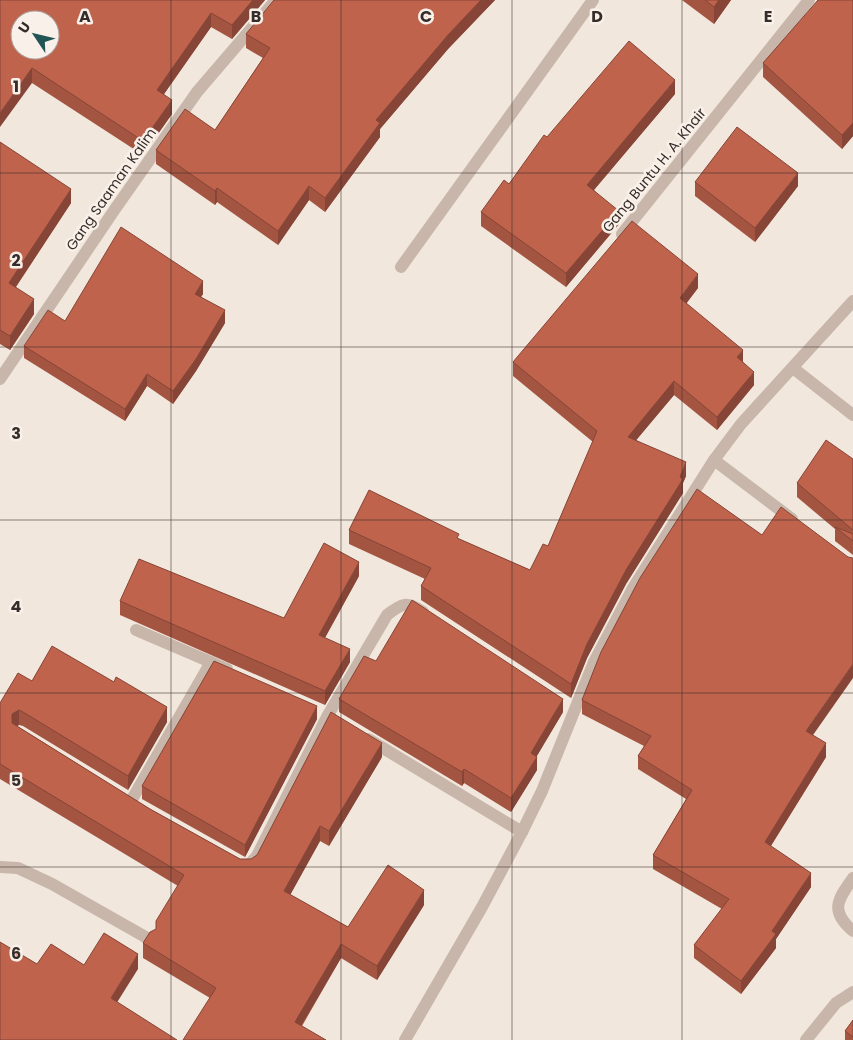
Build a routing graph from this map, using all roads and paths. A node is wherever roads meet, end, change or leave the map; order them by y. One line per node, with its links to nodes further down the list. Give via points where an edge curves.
1 (276, 0): 8 (street, Gang Saaman Kalim, via 197,92)
2 (593, 0): 5 (street)
3 (809, 0): 4 (street, Gang Buntu H. A. Khair)
4 (612, 246)
5 (401, 267)
6 (853, 301): 7 (street)
7 (793, 368): 9 (street); 10 (street, via 740,424)
8 (0, 380)
9 (853, 415)
10 (714, 460): 11 (street); 18 (street, via 613,622 570,707 542,791)
11 (806, 529)
12 (436, 620): 19 (street, via 412,604 400,606 387,615 327,716 257,856 250,866)
13 (136, 630): 14 (street)
14 (211, 662): 15 (street); 17 (street)
15 (238, 674)
16 (353, 730): 18 (street)
17 (131, 801)
18 (522, 832): 25 (street)
19 (236, 861)
20 (0, 867): 23 (street, via 27,872)
21 (853, 878): 22 (street, via 837,906 840,917)
22 (853, 931)
23 (149, 939)
24 (853, 992): 26 (street, via 836,1003)
25 (405, 1040)
26 (806, 1040)

